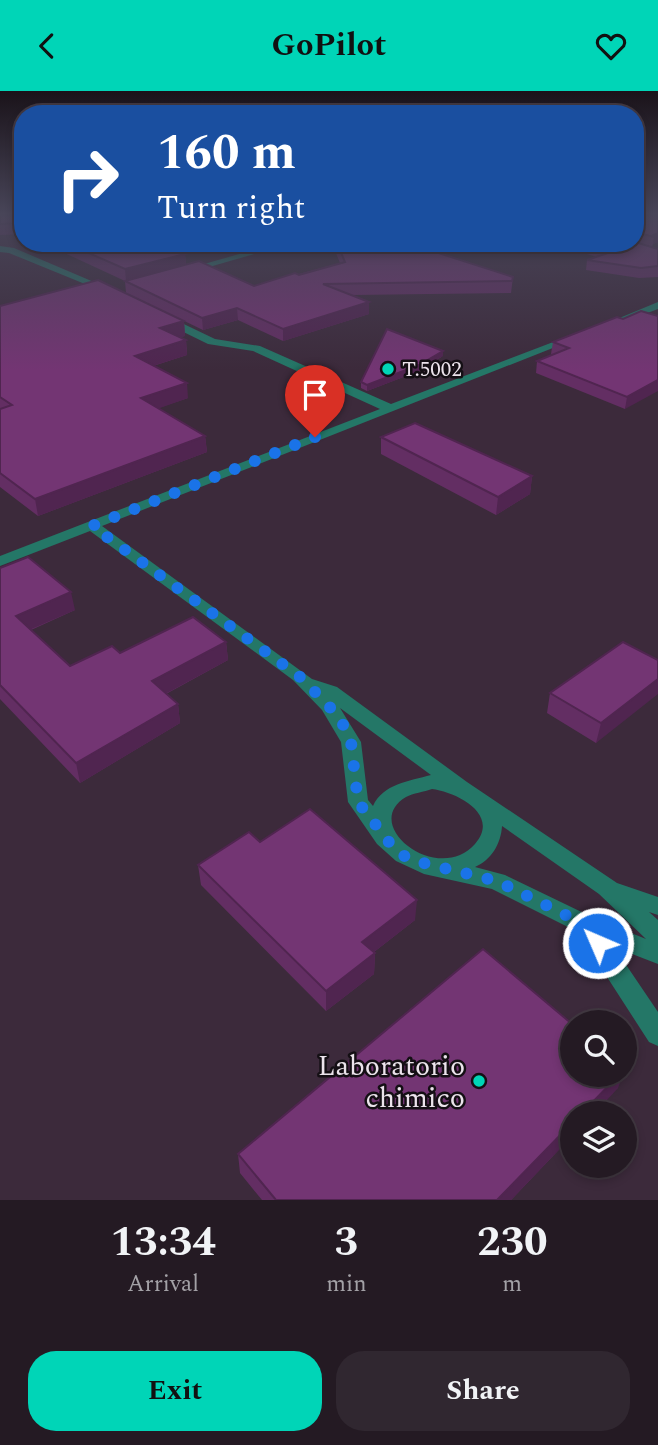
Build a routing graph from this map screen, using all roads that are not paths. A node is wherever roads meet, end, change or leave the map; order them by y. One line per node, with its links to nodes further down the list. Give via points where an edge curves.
1 (51, 267): 4 (lane)
2 (201, 267): 3 (lane)
3 (174, 274)
4 (122, 292)
5 (658, 305): 7 (lane)
6 (156, 314): 9 (lane, via 212,342 256,348)
7 (607, 325)
8 (581, 335): 9 (lane)
9 (389, 408): 10 (lane)
10 (92, 526): 11 (lane); 12 (lane)
11 (0, 561)
12 (299, 676): 13 (lane, via 330,691); 14 (lane, via 344,726 351,742 358,802)
13 (473, 795): 14 (lane, via 432,782 400,789 381,811); 15 (lane, via 490,812 491,840 468,862); 16 (lane)
14 (385, 838): 15 (lane, via 396,851)
15 (430, 865): 18 (lane, via 497,881)
16 (607, 888): 17 (lane); 19 (lane)
17 (658, 906)
18 (586, 925): 20 (lane); 21 (lane)
19 (658, 935)
20 (658, 954)
21 (658, 1034)

